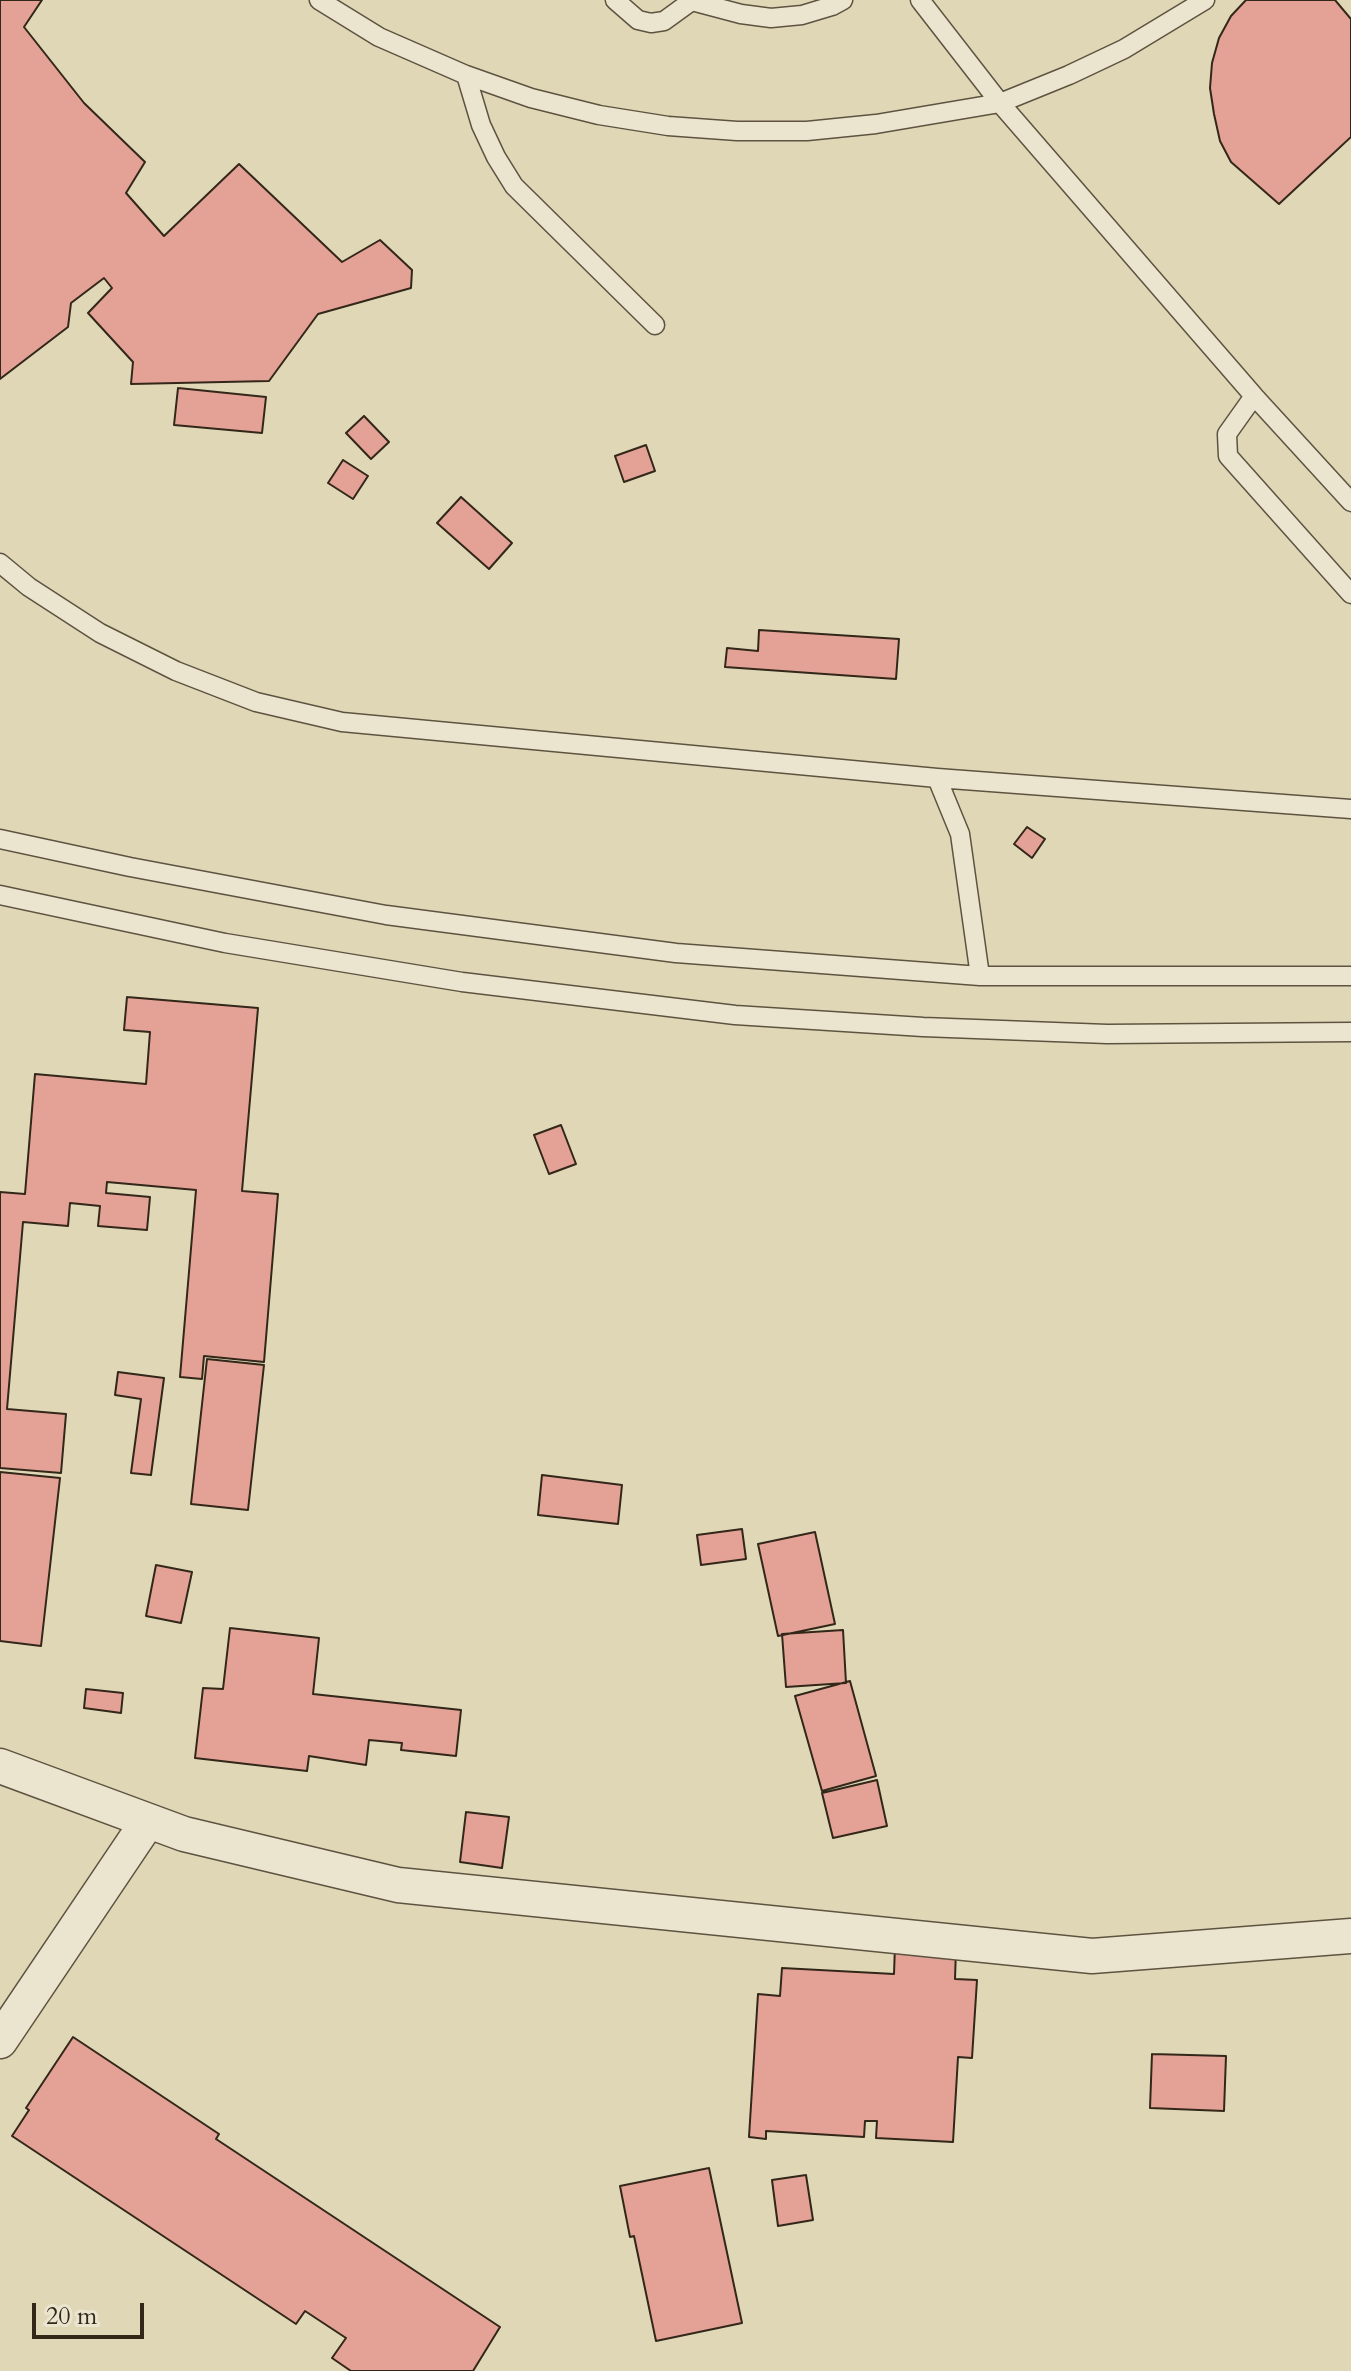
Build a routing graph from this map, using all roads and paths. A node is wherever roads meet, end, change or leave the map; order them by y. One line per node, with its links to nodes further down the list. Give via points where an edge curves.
1 (319, 0): 7 (lane, via 379,37)
2 (615, 0): 6 (lane, via 638,20 651,23 664,21)
3 (843, 0): 6 (lane, via 802,15 771,18)
4 (920, 0): 8 (lane)
5 (1205, 0): 8 (lane, via 1124,49)
6 (692, 1)
7 (466, 75): 8 (lane, via 599,115 737,131 876,124); 9 (lane, via 481,125 514,186)
8 (1000, 103): 10 (lane)
9 (655, 325)
10 (1254, 396): 11 (lane); 13 (lane, via 1227,434 1228,456)
11 (1351, 502)
12 (0, 563): 14 (lane, via 100,633 176,671 256,702 342,722)
13 (1351, 594)
14 (937, 778): 15 (lane); 18 (lane, via 960,834)
15 (1351, 809)
16 (0, 839): 18 (lane, via 386,915 676,953)
17 (0, 895): 20 (lane, via 225,943 462,982 735,1015 1107,1034)
18 (980, 976): 19 (lane)
19 (1351, 976)
20 (1351, 1032)
21 (0, 1766): 22 (street)
22 (148, 1821): 23 (street, via 398,1885 1092,1956); 24 (street)
23 (1351, 1936)
24 (0, 2041)

